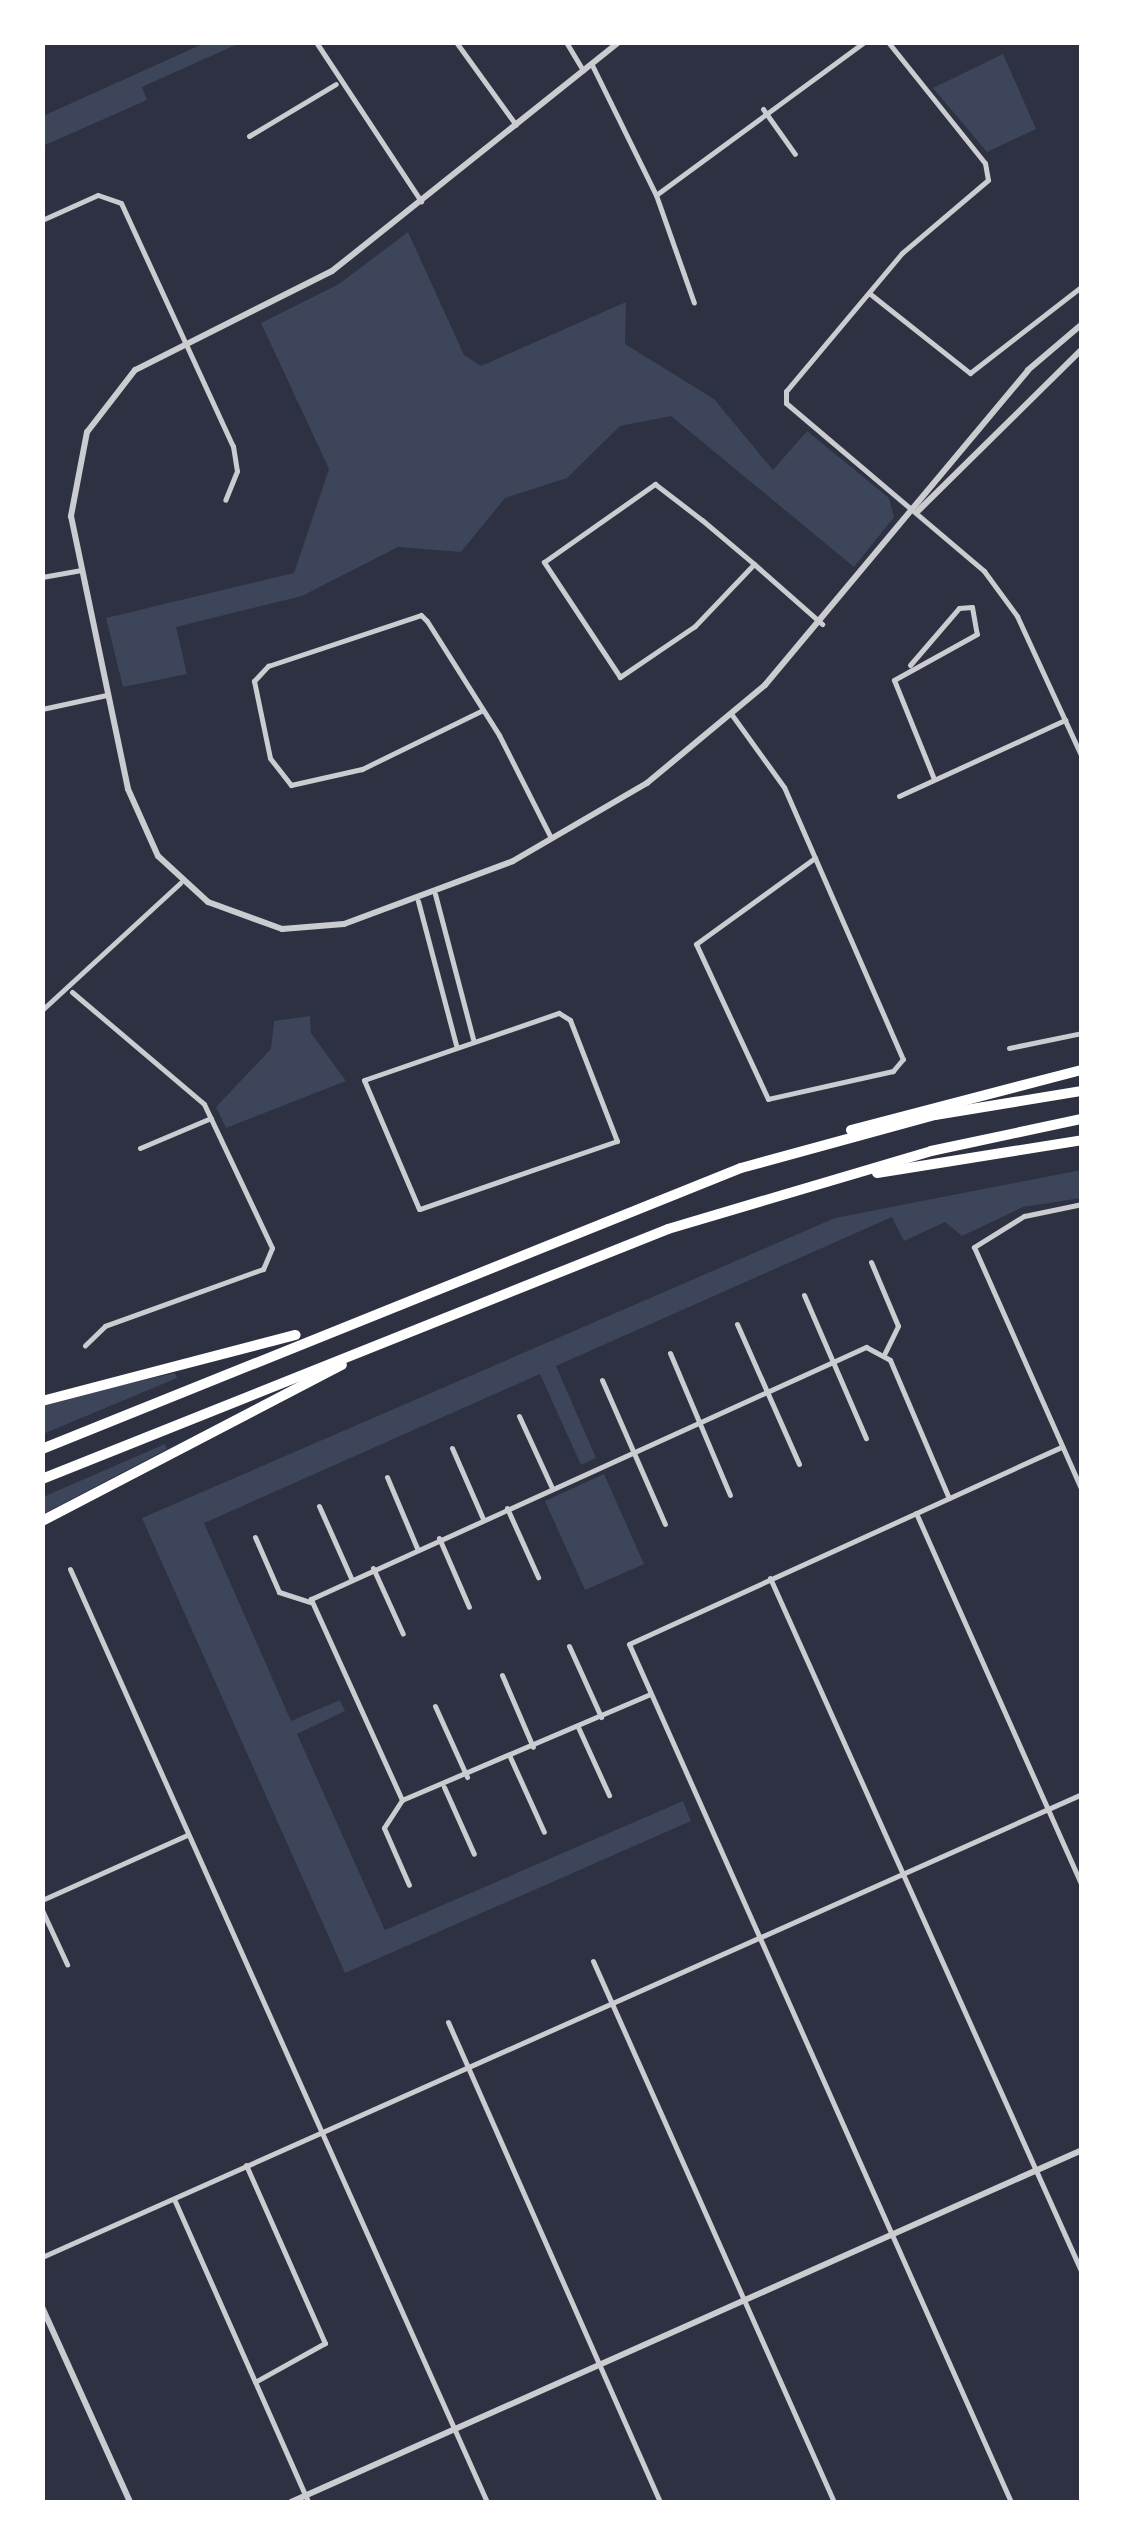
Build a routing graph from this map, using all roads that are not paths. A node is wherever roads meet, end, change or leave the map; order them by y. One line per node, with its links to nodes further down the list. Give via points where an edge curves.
1 (316, 42): 9 (street)
2 (456, 42): 11 (street)
3 (566, 42): 8 (street)
4 (619, 42): 7 (street)
5 (864, 42): 10 (street)
6 (888, 42): 18 (street, via 988,174)
7 (592, 66): 8 (street); 14 (street)
8 (584, 72): 11 (street)
9 (336, 84): 12 (street); 15 (street)
10 (763, 109): 13 (street); 14 (street)
11 (516, 125): 15 (street)
12 (249, 136)
13 (795, 154)
14 (656, 195): 19 (street)
15 (421, 202): 21 (street, via 320,278)
16 (42, 220): 21 (street, via 98,196 121,203)
17 (1082, 286): 18 (street, via 970,373)
18 (869, 293): 24 (street, via 786,392 786,403)
19 (694, 303)
20 (1082, 324): 24 (street, via 1028,370)
21 (186, 341): 23 (street, via 233,446 237,472); 26 (street, via 134,370 87,432 70,498)
22 (1082, 348): 24 (street)
23 (225, 500)
24 (918, 511): 28 (street); 34 (street, via 1004,597)
25 (754, 564): 25 (street, via 695,626 620,677 544,562 656,484); 28 (street)
26 (80, 570): 27 (street); 30 (street)
27 (42, 577)
28 (822, 624): 33 (street)
29 (910, 664): 29 (street, via 977,634 972,607 959,608); 36 (street, via 893,688)
30 (108, 695): 31 (street); 40 (street, via 140,825)
31 (42, 709)
32 (483, 710): 32 (street, via 362,768 291,784 270,758 254,681 262,669 416,612); 38 (street)
33 (732, 715): 38 (street, via 648,783); 39 (street, via 772,764)
34 (1065, 720): 35 (street); 36 (street)
35 (1082, 757)
36 (934, 780): 37 (street)
37 (899, 796)
38 (552, 841): 41 (street)
39 (815, 858): 39 (street, via 902,1064 768,1099 696,944)
40 (180, 883): 42 (street, via 237,917 292,930); 43 (street)
41 (435, 894): 42 (street); 46 (street)
42 (418, 901): 47 (street)
43 (72, 992): 44 (street); 51 (street, via 179,1076)
44 (42, 1010)
45 (1082, 1033): 48 (street)
46 (473, 1039): 47 (street); 47 (street, via 565,1015 616,1141 419,1209 362,1084)
47 (456, 1045)
48 (1009, 1048)
49 (1082, 1070): 54 (highway, via 887,1117)
50 (1082, 1091): 54 (highway)
51 (212, 1118): 55 (street); 62 (street, via 270,1259 106,1326)
52 (1082, 1119): 56 (highway)
53 (1082, 1140): 56 (highway)
54 (805, 1147): 60 (highway)
55 (140, 1148)
56 (812, 1186): 65 (highway, via 668,1229)
57 (1082, 1204): 73 (street, via 1040,1210 974,1242)
58 (871, 1262): 63 (street, via 898,1326)
59 (804, 1295): 66 (street)
60 (346, 1320): 69 (highway); 74 (highway)
61 (737, 1324): 68 (street)
62 (85, 1345)
63 (884, 1352): 66 (street, via 866,1347); 83 (street)
64 (670, 1353): 71 (street)
65 (360, 1354): 79 (highway); 88 (highway)
66 (834, 1361): 68 (street); 72 (street)
67 (602, 1380): 76 (street)
68 (766, 1391): 71 (street); 77 (street)
69 (42, 1400)
70 (519, 1416): 80 (street)
71 (700, 1421): 76 (street); 82 (street)
72 (866, 1438)
73 (1062, 1447): 81 (street); 83 (street)
74 (42, 1448)
75 (452, 1448): 87 (street)
76 (634, 1451): 80 (street); 89 (street)
77 (799, 1464)
78 (387, 1476): 92 (street)
79 (42, 1479)
80 (552, 1488): 85 (street)
81 (1082, 1490)
82 (730, 1496)
83 (949, 1498): 86 (street)
84 (319, 1506): 96 (street)
85 (507, 1508): 87 (street); 95 (street)
86 (916, 1512): 97 (street); 114 (street)
87 (483, 1519): 91 (street)
88 (42, 1521)
89 (665, 1524)
90 (255, 1537): 98 (street, via 280,1592)
91 (439, 1538): 92 (street); 99 (street)
92 (417, 1548): 93 (street)
93 (373, 1568): 96 (street); 100 (street)
94 (70, 1569): 116 (street)
95 (538, 1577)
96 (351, 1578): 98 (street)
97 (770, 1578): 103 (street, via 629,1644); 118 (street)
98 (310, 1602): 113 (street)
99 (469, 1607)
100 (403, 1634)
101 (570, 1646): 105 (street)
102 (502, 1675): 107 (street)
103 (648, 1695): 105 (street); 123 (street)
104 (435, 1706): 109 (street)
105 (601, 1717): 106 (street)
106 (578, 1726): 107 (street); 112 (street)
107 (533, 1747): 108 (street)
108 (510, 1757): 109 (street); 115 (street)
109 (467, 1777): 110 (street)
110 (444, 1787): 113 (street); 117 (street)
111 (1082, 1794): 114 (street)
112 (609, 1795)
113 (402, 1800): 119 (street, via 384,1828)
114 (1047, 1810): 118 (street); 120 (street)
115 (544, 1832)
116 (188, 1834): 121 (street); 129 (street)
117 (474, 1854)
118 (903, 1873): 123 (street); 132 (street)
119 (409, 1885)
120 (1082, 1886)
121 (42, 1900)
122 (42, 1910): 125 (street)
123 (757, 1937): 126 (street); 134 (street)
124 (594, 1962): 126 (street)
125 (67, 1964)
126 (612, 2002): 128 (street); 137 (street)
127 (448, 2022): 128 (street)
128 (468, 2066): 129 (street); 139 (street)
129 (320, 2131): 131 (street); 141 (street)
130 (1082, 2150): 132 (street)
131 (246, 2165): 133 (street); 140 (street, via 323,2349)
132 (1036, 2170): 134 (street); 136 (street)
133 (173, 2198): 135 (street); 140 (street)
134 (890, 2235): 137 (street); 148 (street)
135 (42, 2257)
136 (1082, 2273)
137 (742, 2301): 139 (street); 147 (street)
138 (42, 2307): 143 (street)
139 (598, 2364): 141 (street); 146 (street)
140 (254, 2382): 142 (street)
141 (454, 2429): 142 (street); 145 (street)
142 (307, 2499): 144 (street)
143 (130, 2502)
144 (290, 2502)
145 (487, 2502)
146 (660, 2502)
147 (834, 2502)
148 (1011, 2502)

